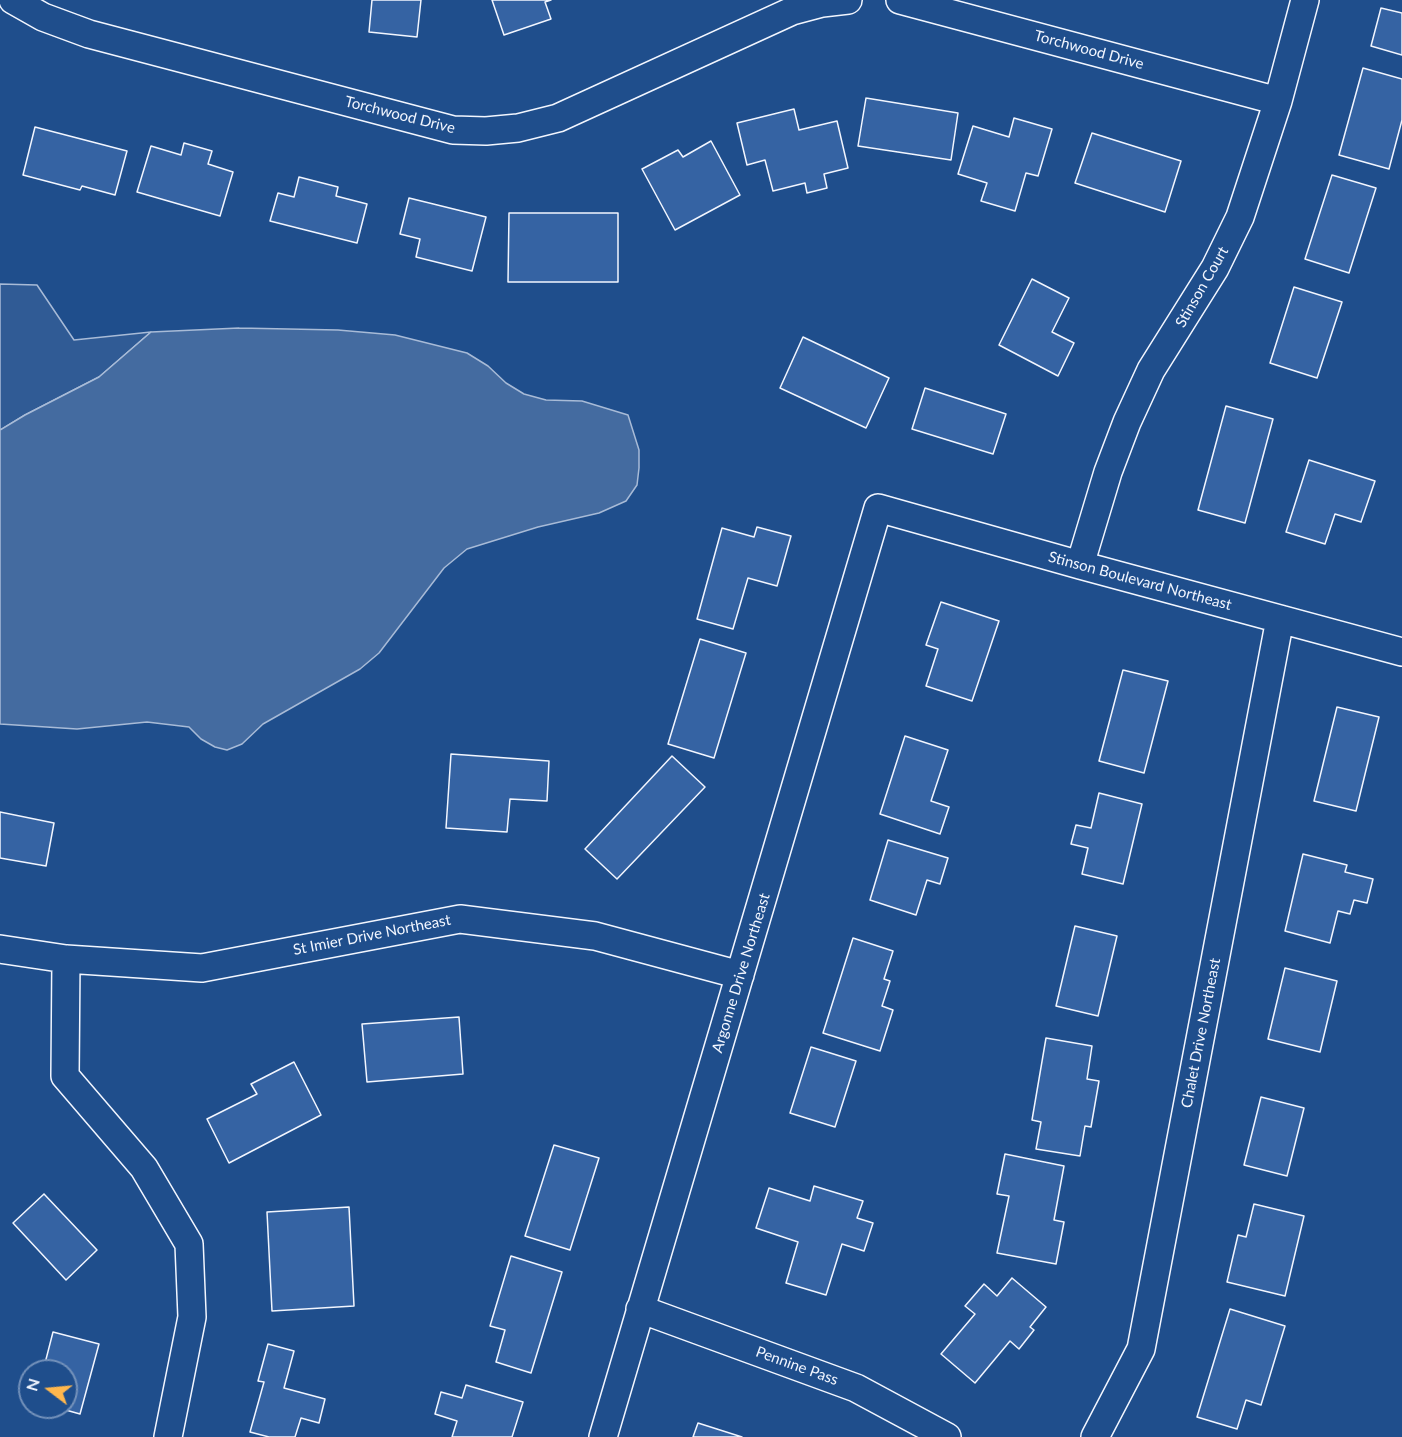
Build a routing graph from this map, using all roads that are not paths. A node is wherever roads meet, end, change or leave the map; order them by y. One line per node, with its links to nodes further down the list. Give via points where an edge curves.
1 (14, 0): 2 (street, Torchwood Drive, via 43,17 89,34 453,130 486,131 558,118 792,10)
2 (848, 0)
3 (900, 0): 5 (street, Torchwood Drive)
4 (1305, 0): 5 (street, Stinson Court)
5 (1278, 101): 7 (street, Stinson Court, via 1240,217 1215,268 1151,370 1127,422)
6 (878, 508): 7 (street, Stinson Boulevard Northeast); 12 (street, Argonne Drive Northeast)
7 (1080, 566): 8 (street, Stinson Boulevard Northeast)
8 (1280, 619): 9 (street, Stinson Boulevard Northeast); 17 (street, Chalet Drive Northeast, via 1142,1349)
9 (1402, 652)
10 (0, 949): 11 (street, St Imier Drive Northeast)
11 (66, 959): 12 (street, St Imier Drive Northeast, via 202,968 460,919 595,936); 14 (street, via 65,1076 144,1168 189,1244 192,1317)
12 (740, 975): 13 (street, Argonne Drive Northeast)
13 (640, 1309): 15 (street, Argonne Drive Northeast); 16 (street, Pennine Pass, via 856,1388)
14 (168, 1437)
15 (603, 1437)
16 (947, 1437)
17 (1095, 1437)

